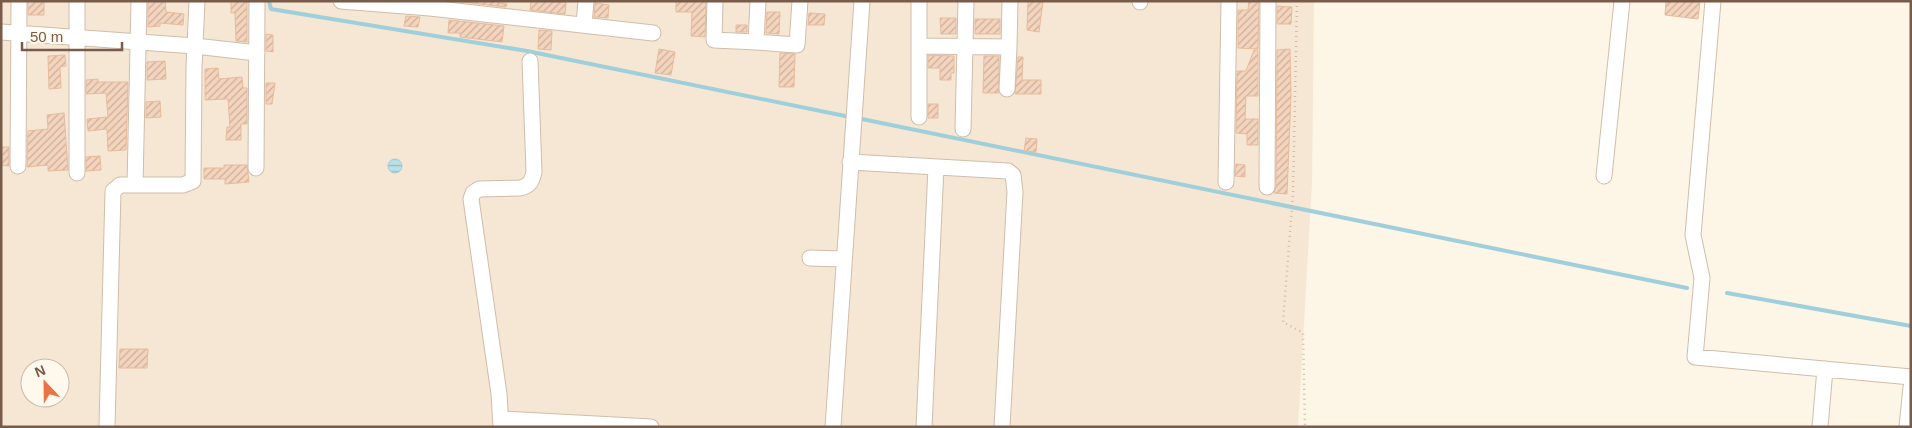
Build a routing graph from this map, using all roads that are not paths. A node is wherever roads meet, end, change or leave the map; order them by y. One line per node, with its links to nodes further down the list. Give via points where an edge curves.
1 (19, 1): 23 (street)
2 (77, 1): 24 (street)
3 (139, 1): 25 (street)
4 (197, 1): 27 (street)
5 (257, 1): 31 (street)
6 (341, 1): 19 (street)
7 (586, 1): 20 (street)
8 (714, 1): 26 (street, via 714,40)
9 (758, 1): 26 (street)
10 (800, 1): 26 (street, via 797,46)
11 (862, 1): 36 (street)
12 (919, 1): 28 (street)
13 (966, 1): 29 (street)
14 (1010, 1): 30 (street)
15 (1229, 1): 42 (street)
16 (1268, 1): 44 (street)
17 (1622, 1): 41 (street)
18 (1713, 1): 47 (street, via 1693,235 1702,278 1695,358)
19 (430, 5): 20 (street)
20 (584, 24): 22 (street)
21 (1, 32): 23 (street)
22 (653, 33)
23 (18, 34): 24 (street); 37 (street)
24 (77, 38): 25 (street); 40 (street)
25 (139, 42): 27 (street); 43 (street)
26 (756, 42)
27 (195, 46): 31 (street); 43 (street, via 193,181 183,185)
28 (920, 46): 29 (street); 34 (street)
29 (965, 46): 30 (street); 35 (street)
30 (1009, 47): 33 (street)
31 (257, 54): 39 (street)
32 (530, 61): 50 (street, via 532,181 527,187 478,189 471,200)
33 (1007, 89)
34 (919, 117)
35 (963, 129)
36 (850, 162): 38 (street); 46 (street)
37 (18, 166)
38 (936, 167): 54 (street); 55 (street, via 1008,172 1014,180)
39 (256, 168)
40 (77, 173)
41 (1604, 176)
42 (1226, 182)
43 (135, 185): 51 (street, via 120,185 113,191)
44 (1267, 187)
45 (810, 258): 46 (street)
46 (844, 260): 53 (street)
47 (1825, 369): 48 (street); 56 (street)
48 (1911, 377)
49 (1911, 387): 57 (street)
50 (501, 423): 52 (street)
51 (107, 427)
52 (651, 427)
53 (833, 427)
54 (924, 427)
55 (1002, 427)
56 (1820, 427)
57 (1907, 427)

